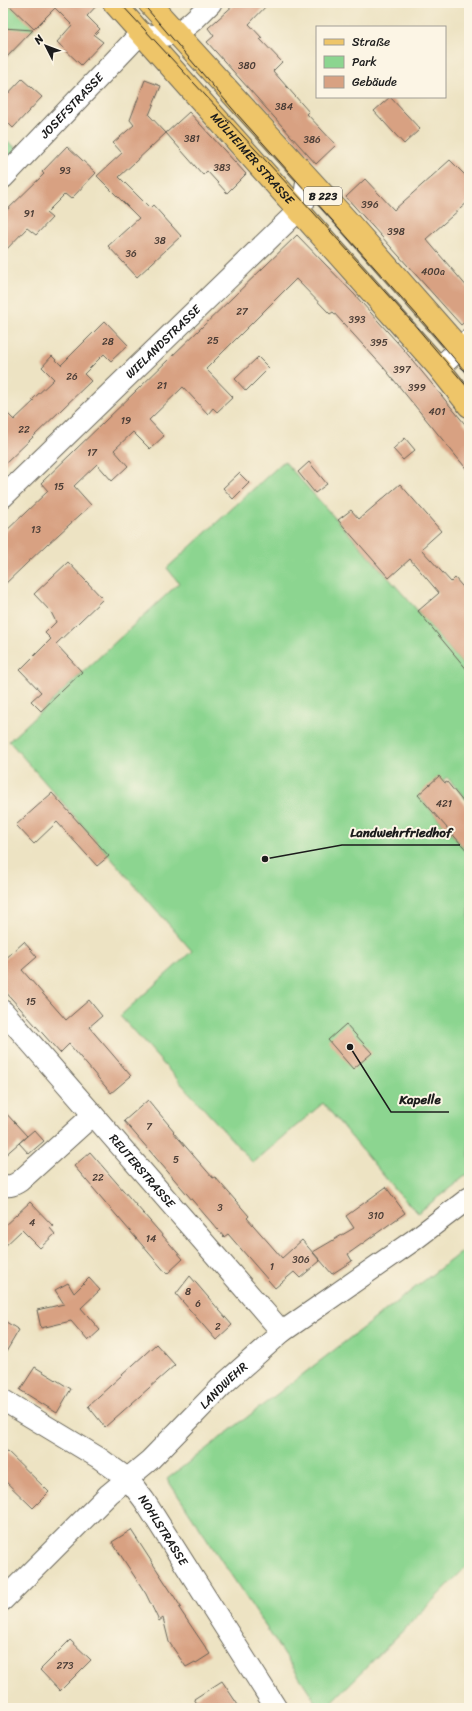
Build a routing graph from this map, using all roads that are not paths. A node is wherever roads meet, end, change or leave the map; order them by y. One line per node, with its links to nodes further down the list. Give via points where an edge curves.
1 (114, 3): 4 (main road, MÜLHEIMER STRASSE / B 223)
2 (149, 3): 5 (main road, B 223)
3 (211, 3): 5 (street)
4 (141, 34): 5 (street); 6 (street, JOSEFSTRASSE); 8 (main road, MÜLHEIMER STRASSE / B 223)
5 (176, 34): 7 (main road, B 223)
6 (3, 178)
7 (307, 178): 8 (street, WIELANDSTRASSE, via 304,202); 9 (main road, B 223)
8 (299, 210): 10 (main road, MÜLHEIMER STRASSE / B 223); 12 (street, WIELANDSTRASSE)
9 (466, 349): 10 (street)
10 (439, 368): 11 (main road, MÜLHEIMER STRASSE / B 223)
11 (469, 406)
12 (3, 497)
13 (3, 1011): 14 (street, REUTERSTRASSE)
14 (93, 1115): 15 (street, via 20,1181 9,1187); 17 (street, REUTERSTRASSE)
15 (3, 1185)
16 (469, 1198): 17 (street, LANDWEHR, via 414,1240)
17 (282, 1332): 19 (street, LANDWEHR)
18 (3, 1400): 19 (street, NOHLSTRASSE, via 100,1458)
19 (128, 1479): 20 (street, LANDWEHR); 21 (street, NOHLSTRASSE, via 144,1500)
20 (3, 1600)
21 (276, 1708)

